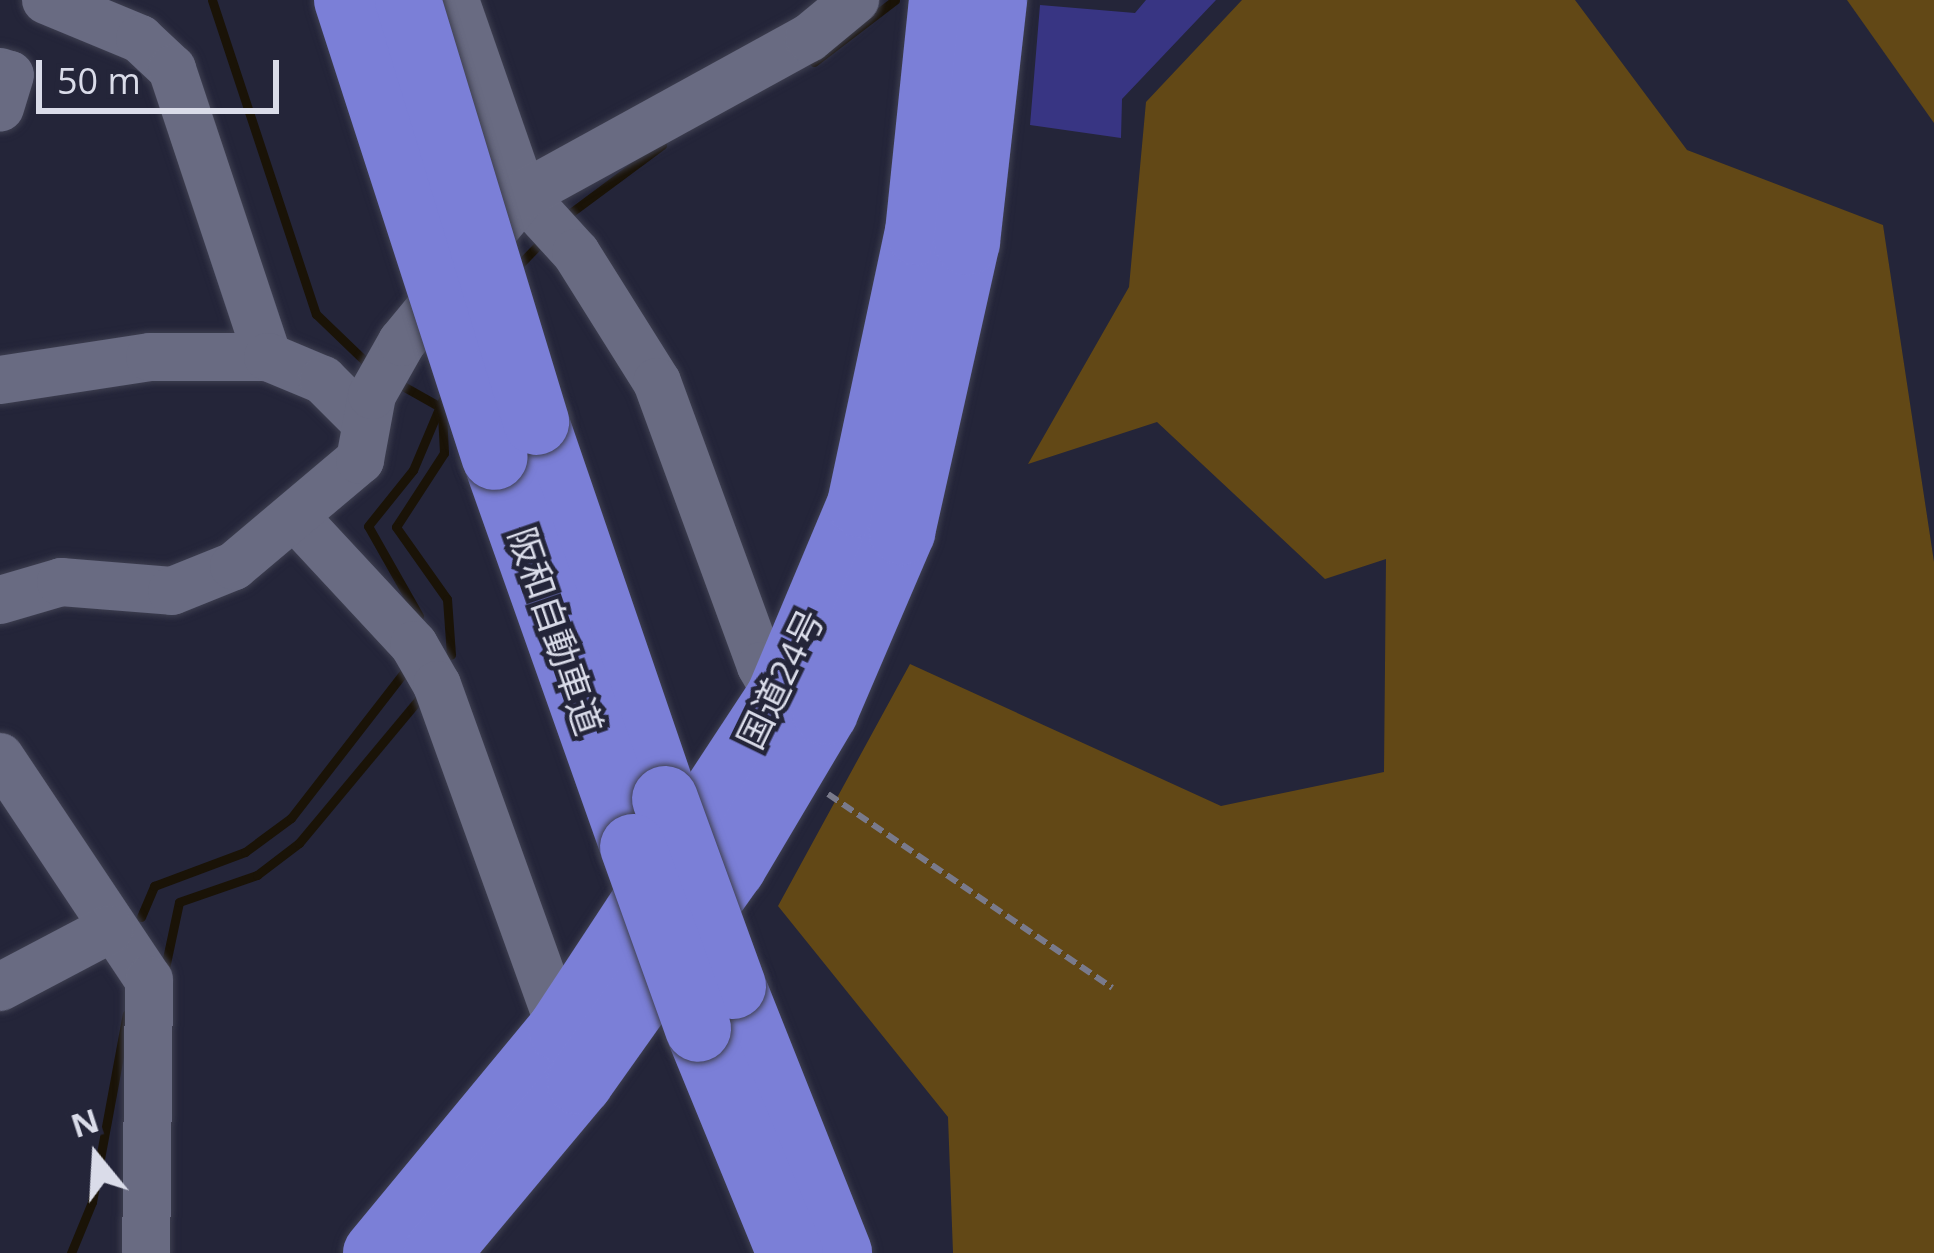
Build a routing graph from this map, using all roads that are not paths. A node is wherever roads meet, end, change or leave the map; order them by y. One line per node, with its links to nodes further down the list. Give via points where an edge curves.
1 (46, 0): 11 (street, via 140,39 172,69)
2 (346, 0): 14 (highway, 阪和自動車道, bridge)
3 (408, 0): 14 (highway, 阪和自動車道, bridge)
4 (455, 0): 10 (street)
5 (855, 0): 10 (street, via 809,38)
6 (942, 0): 17 (highway, 国道24号, via 918,232 860,504)
7 (994, 0): 17 (highway, 国道24号, via 967,242 902,532)
8 (0, 72): 9 (street, via 10,76)
9 (0, 108)
10 (530, 202): 13 (street, via 402,342); 17 (street, via 576,254 657,382)
11 (268, 357): 12 (street, via 150,357); 13 (street)
12 (0, 380)
13 (367, 408): 15 (street, via 360,460)
14 (516, 440): 21 (highway, 阪和自動車道, bridge)
15 (297, 519): 16 (street, via 234,566 172,591 61,583); 22 (street, via 437,685)
16 (0, 600)
17 (802, 704): 22 (highway, 国道24号); 22 (highway, 国道24号, via 791,769)
18 (0, 757): 19 (street)
19 (110, 928): 20 (street); 23 (street, via 153,999)
20 (0, 987)
21 (715, 1007): 26 (highway, 阪和自動車道); 27 (highway, 阪和自動車道)
22 (571, 1055): 24 (highway, 国道24号); 25 (highway, 国道24号)
23 (146, 1253)
24 (376, 1253)
25 (437, 1253)
26 (790, 1253)
27 (839, 1253)

